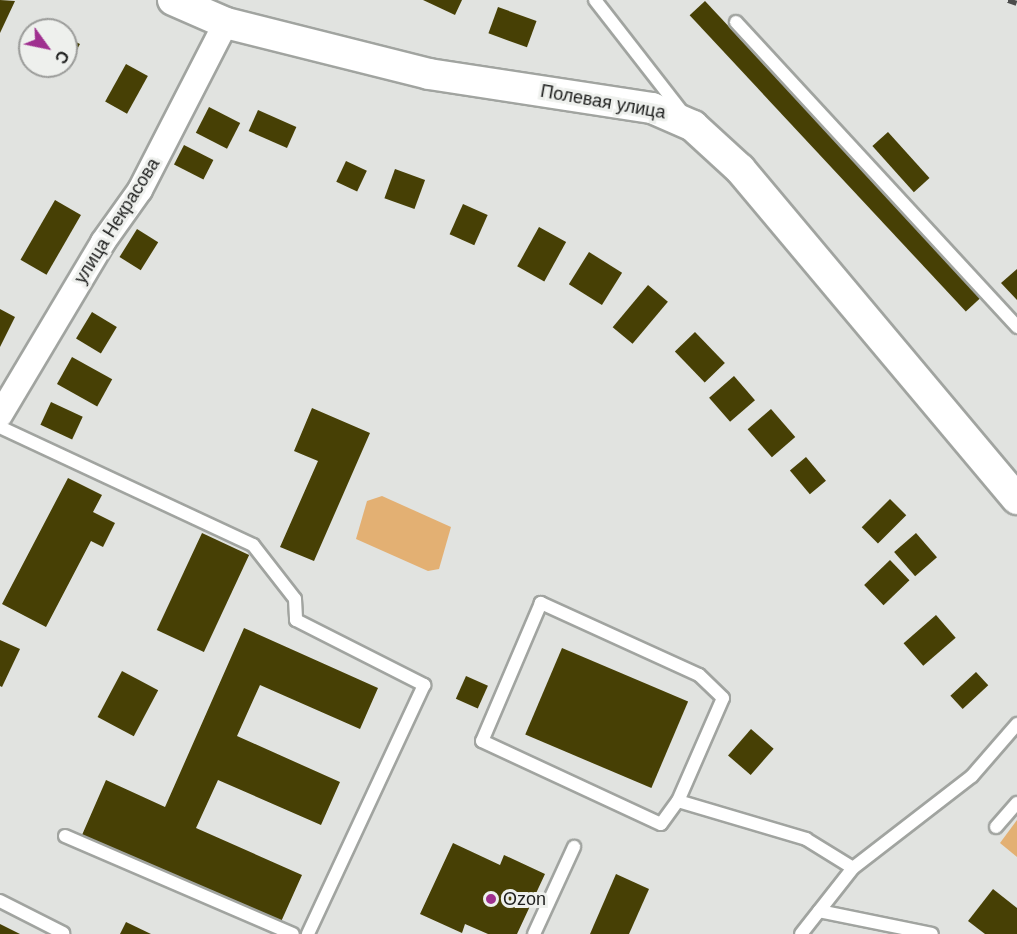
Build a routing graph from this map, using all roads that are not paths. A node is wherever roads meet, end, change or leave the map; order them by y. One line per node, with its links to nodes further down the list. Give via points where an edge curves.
1 (173, 0): 4 (street, Полевая улица)
2 (595, 0): 5 (lane)
3 (736, 22): 6 (lane)
4 (226, 23): 5 (street, Полевая улица, via 429,74 652,108); 7 (street, улица Некрасова, via 140,190 103,242)
5 (693, 126): 9 (street, Полевая улица, via 740,169)
6 (1017, 327)
7 (0, 415)
8 (0, 427): 21 (lane, via 253,545 295,599 296,620 424,685)
9 (1015, 491)
10 (1017, 724): 16 (lane, via 972,776)
11 (678, 801): 11 (lane, via 661,824 482,741 541,603 699,675 723,698); 16 (lane, via 806,839)
12 (1017, 803): 13 (lane)
13 (996, 826)
14 (65, 836): 20 (lane)
15 (574, 847): 22 (lane)
16 (853, 868): 18 (lane)
17 (0, 901): 19 (lane)
18 (819, 911): 23 (lane); 24 (lane)
19 (63, 933)
20 (294, 934)
21 (308, 934)
22 (534, 934)
23 (801, 934)
24 (932, 934)

